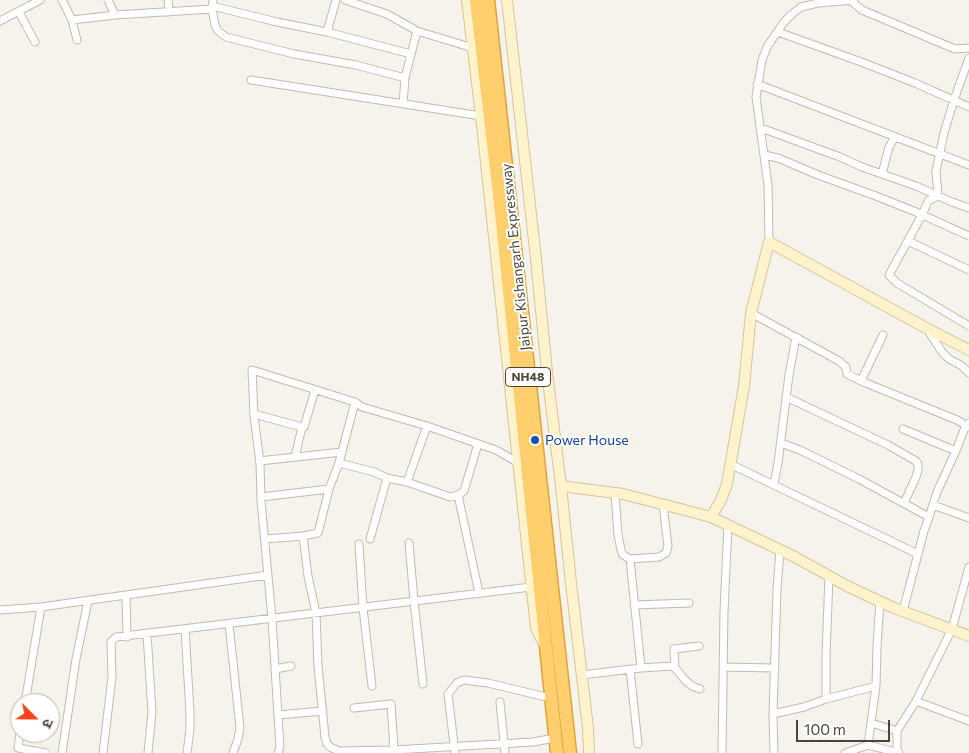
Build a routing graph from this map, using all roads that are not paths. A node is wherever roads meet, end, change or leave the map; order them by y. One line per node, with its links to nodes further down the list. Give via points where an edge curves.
1 (40, 0): 14 (street)
2 (62, 0): 17 (street)
3 (108, 0): 16 (street)
4 (168, 0): 15 (street)
5 (336, 0): 20 (street)
6 (345, 0): 19 (street, via 388,14)
7 (467, 0): 24 (street)
8 (476, 0): 119 (highway, Jaipur Kishangarh Expressway / NH48)
9 (488, 0): 161 (highway, Jaipur Kishangarh Expressway / NH48)
10 (507, 0): 76 (street)
11 (850, 0): 12 (street); 21 (street, via 801,7); 25 (street, via 862,10 946,45)
12 (854, 0)
13 (212, 5): 15 (street); 20 (street); 28 (street, via 218,32 226,37)
14 (19, 12): 18 (street); 23 (street)
15 (168, 12): 16 (street)
16 (115, 16): 17 (street)
17 (72, 20): 22 (street)
18 (0, 21)
19 (418, 31): 24 (street); 26 (street)
20 (327, 32): 26 (street)
21 (778, 32): 30 (street, via 762,60); 31 (street)
22 (77, 40)
23 (34, 42)
24 (473, 48): 34 (street)
25 (969, 48)
26 (411, 54): 28 (street)
27 (969, 59): 31 (street)
28 (405, 78): 32 (street)
29 (252, 80): 32 (street)
30 (758, 84): 35 (street, via 756,97); 36 (street)
31 (954, 100): 33 (street); 37 (street)
32 (403, 104): 34 (street)
33 (969, 107)
34 (481, 116): 70 (street)
35 (761, 128): 38 (street); 40 (street)
36 (895, 137): 37 (street); 40 (street)
37 (940, 154): 39 (street); 41 (street, via 936,171)
38 (764, 156): 43 (street, via 778,158); 46 (street)
39 (969, 166)
40 (882, 174): 41 (street)
41 (938, 196): 42 (street); 43 (street, via 928,201)
42 (969, 208)
43 (922, 215): 44 (street); 45 (street)
44 (969, 236)
45 (908, 240): 47 (street); 49 (street, via 889,275)
46 (769, 242): 48 (street); 50 (street)
47 (969, 270)
48 (751, 313): 52 (street); 72 (street, via 744,386)
49 (969, 326)
50 (926, 328): 53 (street); 54 (street, via 942,352)
51 (883, 335): 55 (street)
52 (796, 337): 55 (street, via 838,361 846,367 847,374); 57 (street)
53 (969, 350)
54 (969, 373)
55 (861, 381): 60 (street)
56 (315, 390): 58 (street); 59 (street, via 252,370); 62 (street)
57 (786, 397): 64 (street); 81 (street, via 916,461 916,477)
58 (355, 402): 61 (street); 67 (street)
59 (254, 414): 62 (street); 69 (street)
60 (968, 425): 66 (street)
61 (427, 426): 65 (street); 74 (street)
62 (302, 428): 68 (street)
63 (903, 429): 66 (street)
64 (781, 443): 75 (street); 81 (street)
65 (478, 444): 70 (street); 79 (street, via 464,491)
66 (956, 451): 83 (street)
67 (342, 452): 68 (street); 71 (street)
68 (295, 457): 69 (street)
69 (260, 460): 80 (street)
70 (517, 462): 99 (street)
71 (339, 463): 73 (street); 77 (street)
72 (730, 464): 75 (street); 84 (street, via 727,484)
73 (387, 478): 74 (street); 90 (street)
74 (408, 482): 79 (street, via 450,497)
75 (774, 484): 94 (street)
76 (562, 486): 78 (street); 128 (street)
77 (329, 489): 80 (street); 88 (street, via 318,533)
78 (615, 493): 82 (street); 95 (street, via 621,550)
79 (458, 495): 100 (street)
80 (261, 497): 89 (street)
81 (904, 503): 85 (street)
82 (664, 505): 84 (street); 95 (street, via 666,553 659,557)
83 (932, 505): 85 (street); 86 (street)
84 (711, 517): 87 (street)
85 (928, 517): 94 (street)
86 (969, 518)
87 (728, 525): 93 (street); 122 (street)
88 (302, 536): 89 (street); 111 (street)
89 (265, 539): 97 (street)
90 (370, 539)
91 (409, 543): 103 (street)
92 (359, 544): 108 (street)
93 (780, 550): 98 (street); 125 (street)
94 (918, 554): 110 (street)
95 (630, 558): 106 (street)
96 (969, 567): 114 (street)
97 (268, 575): 101 (street); 112 (street)
98 (829, 576): 104 (street); 135 (street)
99 (531, 587): 100 (street); 119 (street, via 536,628)
100 (479, 593): 103 (street)
101 (126, 595): 102 (street); 118 (street)
102 (88, 600): 107 (street); 153 (street)
103 (414, 601): 108 (street); 129 (street)
104 (880, 602): 110 (street); 131 (street)
105 (688, 603): 106 (street)
106 (634, 606): 123 (street)
107 (41, 607): 109 (street); 133 (street)
108 (363, 608): 111 (street); 130 (street)
109 (0, 610)
110 (904, 611): 114 (street)
111 (316, 613): 112 (street); 139 (street)
112 (272, 619): 113 (street); 126 (street)
113 (229, 624): 115 (street); 157 (street, via 240,728)
114 (952, 629): 117 (street); 136 (street)
115 (185, 630): 116 (street); 156 (street, via 190,712)
116 (147, 634): 118 (street); 155 (street, via 152,712)
117 (969, 636)
118 (127, 637): 154 (street, via 116,637 111,642 112,677)
119 (545, 644): 134 (highway, Jaipur Kishangarh Expressway / NH48)
120 (699, 646): 124 (street, via 674,649)
121 (291, 666): 126 (street)
122 (724, 667): 125 (street); 163 (street)
123 (641, 668): 124 (street, via 665,665); 127 (street)
124 (675, 668): 132 (street, via 684,680)
125 (775, 668): 140 (street)
126 (275, 669): 141 (street)
127 (630, 669): 128 (street); 147 (street)
128 (581, 676): 162 (street)
129 (423, 684)
130 (372, 686)
131 (876, 686): 135 (street); 143 (street)
132 (700, 689)
133 (27, 693)
134 (550, 698): 145 (highway, Jaipur Kishangarh Expressway / NH48); 149 (street, via 488,683 464,680 456,683 448,694)
135 (826, 699): 140 (street)
136 (916, 700): 142 (street); 144 (street)
137 (500, 702): 146 (street)
138 (354, 708): 151 (street, via 391,704)
139 (323, 711): 141 (street); 151 (street, via 325,737 332,748)
140 (773, 714): 164 (street)
141 (278, 715): 158 (street)
142 (969, 722)
143 (871, 723): 144 (street); 148 (street)
144 (897, 731): 166 (street)
145 (554, 738): 146 (street); 160 (highway, Jaipur Kishangarh Expressway / NH48)
146 (504, 744): 149 (street); 159 (street)
147 (638, 744)
148 (868, 745): 165 (street); 166 (street)
149 (455, 750): 151 (street)
150 (17, 751): 152 (street)
151 (394, 752)
152 (46, 753)
153 (62, 753)
154 (103, 753)
155 (148, 753)
156 (187, 753)
157 (233, 753)
158 (278, 753)
159 (505, 753)
160 (557, 753)
161 (570, 753)
162 (589, 753)
163 (722, 753)
164 (774, 753)
165 (845, 753)
166 (898, 753)

